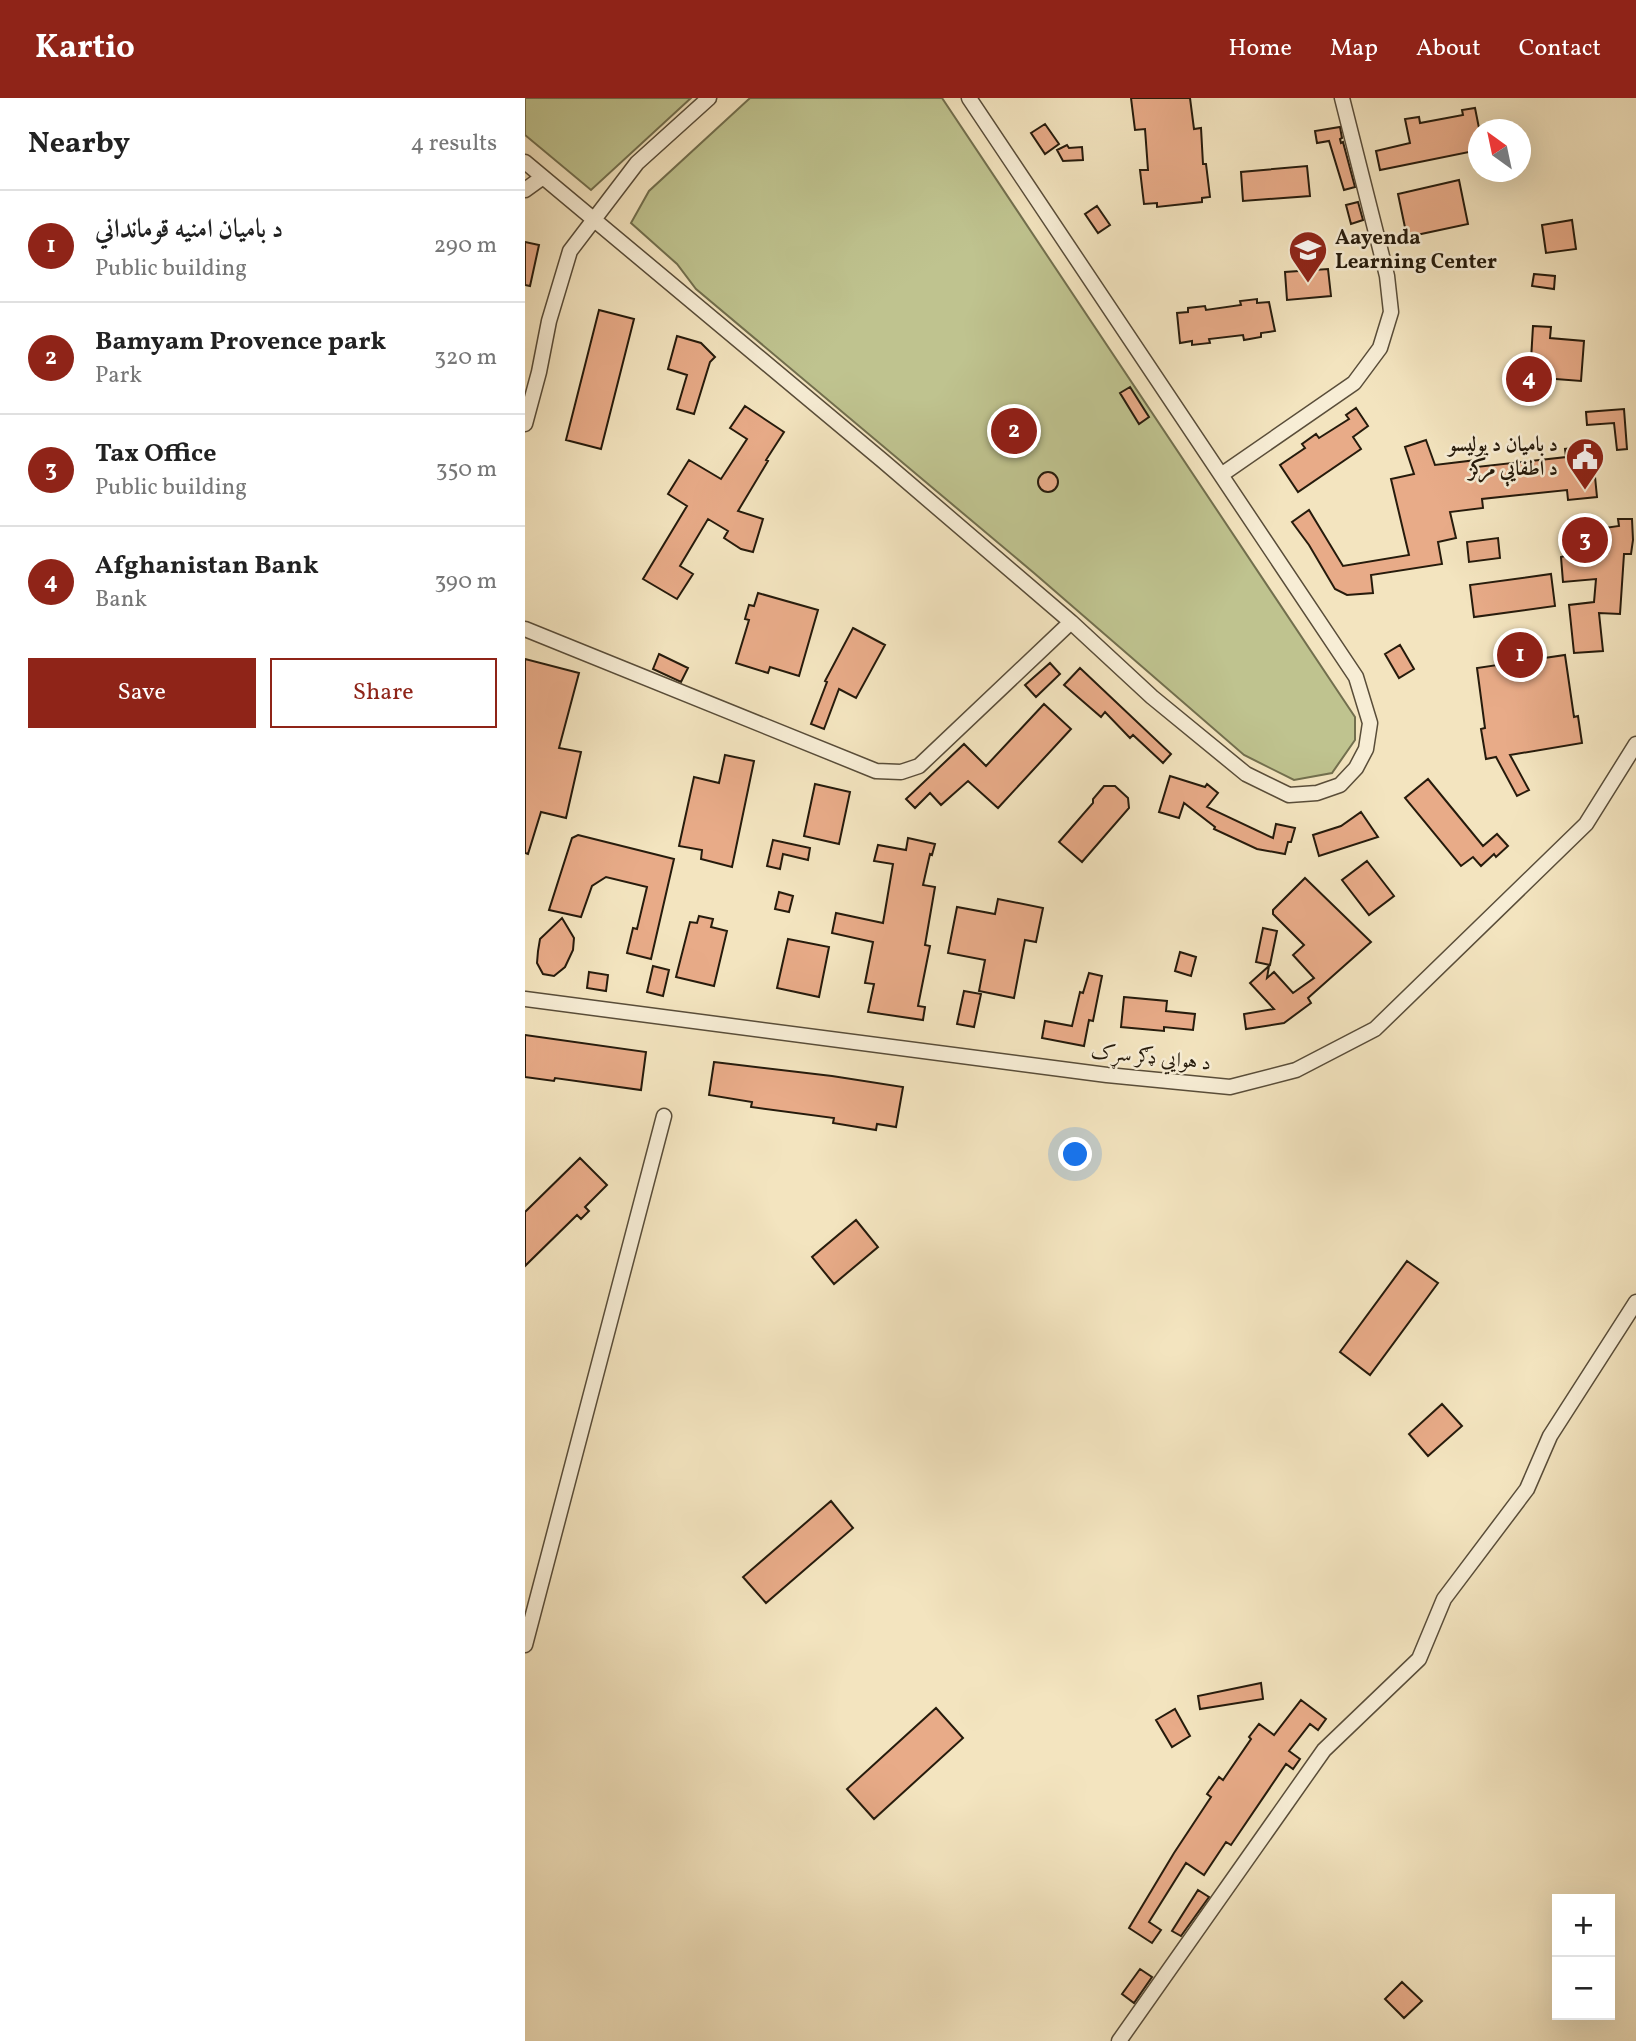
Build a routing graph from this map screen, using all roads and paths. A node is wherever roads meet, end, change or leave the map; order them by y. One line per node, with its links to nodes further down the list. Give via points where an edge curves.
1 (709, 98): 7 (street, via 637,163)
2 (969, 98): 9 (street)
3 (1342, 98): 9 (street, via 1387,276 1391,312 1380,348 1354,383)
4 (525, 162): 5 (street)
5 (543, 177): 6 (street); 7 (street)
6 (525, 190)
7 (596, 219): 8 (street, via 570,251); 10 (street)
8 (525, 424)
9 (1221, 475): 10 (street, via 1356,677 1370,723 1366,750 1340,785 1289,795 1246,774 1152,697)
10 (1071, 622): 11 (street, via 919,766 901,772 876,771)
11 (525, 629)
12 (1636, 744): 13 (street, د هوايي ډګر سړک, via 1586,824 1375,1029 1296,1070 1230,1087)
13 (525, 999)
14 (664, 1116): 16 (street)
15 (1636, 1302): 17 (street, via 1550,1436 1527,1489 1444,1599 1419,1659 1324,1750)
16 (525, 1645)
17 (1119, 2041)

